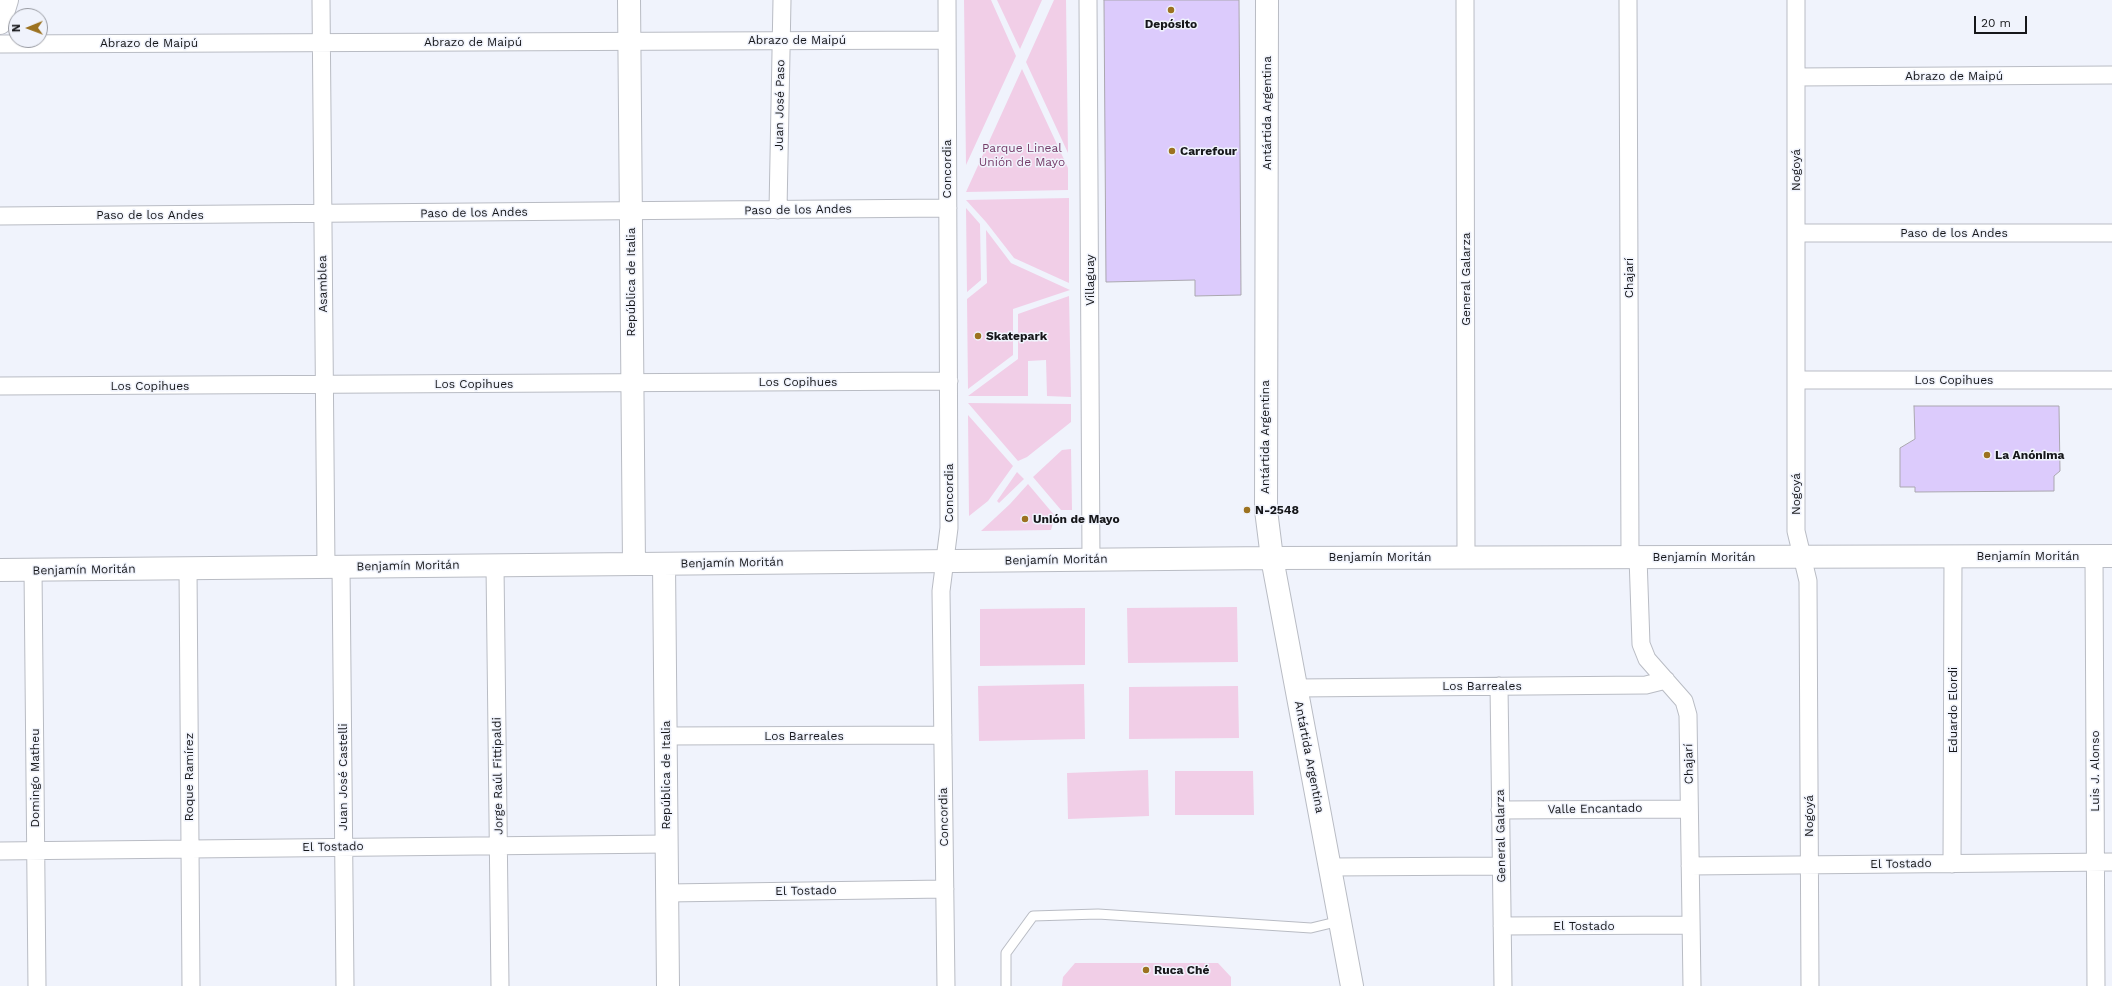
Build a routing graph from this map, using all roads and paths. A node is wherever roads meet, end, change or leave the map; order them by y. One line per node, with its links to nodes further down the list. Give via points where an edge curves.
1 (7, 0): 11 (street)
2 (321, 0): 15 (street, Asamblea)
3 (629, 0): 14 (street, República de Italia)
4 (782, 0): 12 (street, Juan José Paso)
5 (946, 0): 13 (street, Concordia)
6 (1088, 0): 38 (street, Villaguay)
7 (1267, 0): 37 (street, Antártida Argentina, via 1265,492)
8 (1465, 0): 34 (street, General Galarza)
9 (1628, 0): 35 (street, Chajarí)
10 (1796, 0): 18 (street, Nogoyá)
11 (0, 23)
12 (781, 40): 13 (street, Abrazo de Maipú); 14 (street, Abrazo de Maipú); 20 (street, Juan José Paso)
13 (947, 40): 19 (street, Concordia)
14 (629, 42): 15 (street, Abrazo de Maipú); 21 (street, República de Italia)
15 (321, 43): 16 (street, Abrazo de Maipú); 22 (street, Asamblea)
16 (0, 44)
17 (2112, 75): 18 (street, Abrazo de Maipú)
18 (1796, 77): 24 (street, Nogoyá)
19 (948, 208): 20 (street, Paso de los Andes); 28 (street, Concordia)
20 (778, 210): 21 (street, Paso de los Andes)
21 (631, 211): 22 (street, Paso de los Andes); 29 (street, República de Italia)
22 (323, 214): 23 (street, Paso de los Andes); 30 (street, Asamblea)
23 (0, 216)
24 (1796, 233): 25 (street, Paso de los Andes); 26 (street, Nogoyá)
25 (2112, 233)
26 (1796, 380): 27 (street, Los Copihues); 36 (street, Nogoyá, via 1796,531)
27 (2112, 380)
28 (949, 381): 29 (street, Los Copihues); 39 (street, Concordia, via 949,533)
29 (632, 383): 30 (street, Los Copihues); 40 (street, República de Italia)
30 (324, 385): 31 (street, Los Copihues); 43 (street, Asamblea)
31 (0, 386)
32 (1953, 556): 33 (street, Benjamín Moritán); 36 (street, Benjamín Moritán); 61 (street, Eduardo Elordi)
33 (2103, 556): 60 (street, Luis J. Alonso)
34 (1466, 557): 35 (street, Benjamín Moritán); 37 (street, Benjamín Moritán)
35 (1634, 557): 36 (street, Benjamín Moritán); 47 (street, Chajarí, via 1641,644 1647,659)
36 (1802, 557): 62 (street, Nogoyá, via 1808,581)
37 (1272, 558): 38 (street, Benjamín Moritán); 49 (street, Antártida Argentina)
38 (1092, 559): 39 (street, Benjamín Moritán)
39 (945, 561): 41 (street, Benjamín Moritán); 50 (street, Concordia, via 941,591)
40 (634, 564): 41 (street, Benjamín Moritán); 42 (street, Benjamín Moritán)
41 (664, 564): 51 (street, República de Italia)
42 (495, 566): 43 (street, Benjamín Moritán); 55 (street, Jorge Raúl Fittipaldi)
43 (334, 567): 44 (street, Benjamín Moritán); 56 (street, Juan José Castelli)
44 (188, 568): 46 (street, Benjamín Moritán); 57 (street, Roque Ramírez)
45 (0, 570): 46 (street, Benjamín Moritán)
46 (33, 570): 59 (street, Domingo Matheu)
47 (1666, 680): 48 (street, Los Barreales, via 1646,685); 52 (street, Chajarí, via 1680,695 1686,708)
48 (1499, 686): 49 (street, Los Barreales); 53 (street, General Galarza)
49 (1297, 688): 65 (street, Antártida Argentina)
50 (943, 735): 51 (street, Los Barreales); 66 (street, Concordia)
51 (666, 736): 54 (street, República de Italia)
52 (1690, 808): 53 (street, Valle Encantado); 64 (street, Chajarí)
53 (1500, 810): 63 (street, General Galarza)
54 (667, 844): 55 (street, El Tostado); 67 (street, República de Italia)
55 (498, 846): 56 (street, El Tostado); 74 (street, Jorge Raúl Fittipaldi)
56 (344, 847): 57 (street, El Tostado); 73 (street, Juan José Castelli)
57 (190, 849): 59 (street, El Tostado); 72 (street, Roque Ramírez)
58 (0, 850): 59 (street, El Tostado)
59 (35, 850): 71 (street, Domingo Matheu)
60 (2104, 862): 61 (street, El Tostado); 82 (street, Luis J. Alonso)
61 (1952, 864): 62 (street, El Tostado)
62 (1810, 865): 64 (street, El Tostado); 81 (street, Nogoyá)
63 (1501, 866): 65 (street); 70 (street, General Galarza)
64 (1690, 866): 69 (street, Chajarí)
65 (1330, 867): 68 (street, Antártida Argentina)
66 (945, 889): 67 (street, El Tostado); 76 (street, Concordia)
67 (667, 893): 75 (street, República de Italia)
68 (1340, 921): 77 (lane, via 1310,928 1098,914 1032,916 1006,953); 78 (street, Antártida Argentina)
69 (1691, 925): 70 (street, El Tostado); 80 (street, Chajarí)
70 (1502, 926): 79 (street, General Galarza)
71 (37, 986)
72 (191, 986)
73 (345, 986)
74 (500, 986)
75 (668, 986)
76 (946, 986)
77 (1006, 986)
78 (1352, 986)
79 (1503, 986)
80 (1692, 986)
81 (1810, 986)
82 (2096, 986)

